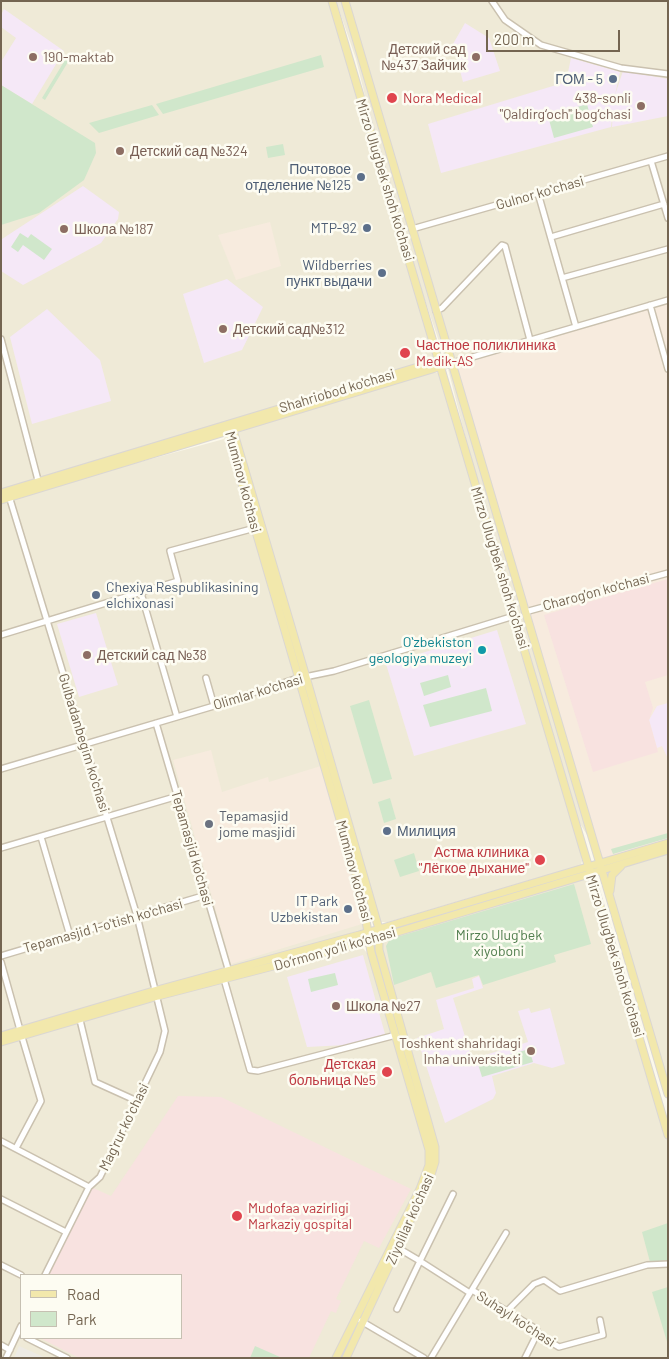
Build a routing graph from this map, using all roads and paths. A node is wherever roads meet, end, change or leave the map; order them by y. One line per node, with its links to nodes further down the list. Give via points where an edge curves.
1 (332, 1): 5 (main road, Mirzo Ulug'bek shoh ko'chasi)
2 (345, 1): 4 (main road, Mirzo Ulug'bek shoh ko'chasi)
3 (492, 1): 6 (street, via 505,20 541,45 621,68)
4 (350, 19): 5 (main road); 12 (main road, Mirzo Ulug'bek shoh ko'chasi)
5 (339, 23): 23 (main road, Mirzo Ulug'bek shoh ko'chasi)
6 (668, 74)
7 (668, 156): 8 (street, Gulnor koʻchasi)
8 (651, 161): 9 (street, Gulnor koʻchasi); 10 (street)
9 (538, 193): 12 (street, Gulnor koʻchasi); 13 (street)
10 (664, 204): 11 (street); 13 (street)
11 (668, 218)
12 (412, 229): 18 (main road, Mirzo Ulug'bek shoh ko'chasi)
13 (551, 238): 15 (street)
14 (668, 249): 15 (street)
15 (562, 278): 19 (street)
16 (668, 300): 17 (street)
17 (650, 305): 19 (street); 24 (street)
18 (436, 311): 21 (street, via 502,245 505,246); 22 (main road, Mirzo Ulug'bek shoh ko'chasi)
19 (576, 327): 21 (street)
20 (1, 339): 26 (street)
21 (530, 340): 22 (street)
22 (452, 362): 23 (main road, Shahriobod ko'chasi); 30 (main road, Mirzo Ulug'bek shoh ko'chasi)
23 (439, 363): 25 (main road, Shahriobod ko'chasi); 31 (main road, Mirzo Ulug'bek shoh ko'chasi)
24 (668, 369)
25 (229, 429): 26 (main road, Shahriobod ko'chasi); 29 (main road, Muminov ko'chasi); 38 (main road, Muminov ko'chasi)
26 (39, 485): 27 (main road, Shahriobod ko'chasi)
27 (6, 494): 28 (main road, Shahriobod ko'chasi); 36 (street, Gulbadanbegim ko'chasi)
28 (1, 500)
29 (255, 528): 33 (street, via 170,551 178,581); 38 (main road, Muminov ko'chasi)
30 (506, 548): 31 (main road); 34 (main road, Mirzo Ulug'bek shoh ko'chasi)
31 (495, 552): 35 (main road, Mirzo Ulug'bek shoh ko'chasi)
32 (668, 573): 34 (street, Charog'on ko'chasi)
33 (141, 592): 36 (street); 43 (street)
34 (525, 612): 39 (main road, Mirzo Ulug'bek shoh ko'chasi)
35 (514, 616): 38 (street, Olimlar ko'chasi, via 334,671); 41 (main road, Mirzo Ulug'bek shoh ko'chasi)
36 (48, 621): 37 (street); 45 (street, Gulbadanbegim ko'chasi)
37 (1, 635)
38 (302, 677): 42 (street, Olimlar ko'chasi); 59 (main road, Muminov ko'chasi); 60 (main road, Muminov ko'chasi, via 362,894)
39 (544, 677): 41 (main road); 54 (main road, Mirzo Ulug'bek shoh ko'chasi)
40 (206, 678): 42 (street)
41 (533, 680): 55 (main road, Mirzo Ulug'bek shoh ko'chasi)
42 (214, 706): 43 (street, Olimlar ko'chasi)
43 (177, 717): 44 (street, Olimlar ko'chasi)
44 (156, 723): 45 (street, Olimlar ko'chasi); 47 (street, Tepamasjid ko'chasi)
45 (85, 744): 46 (street, Olimlar ko'chasi); 48 (street, Gulbadanbegim ko'chasi)
46 (1, 769)
47 (178, 796): 48 (street); 56 (street, Tepamasjid ko'chasi)
48 (107, 818): 49 (street); 58 (street, Gulbadanbegim ko'chasi)
49 (41, 836): 51 (street); 61 (street)
50 (668, 843): 54 (main road)
51 (1, 848)
52 (668, 850): 53 (main road, Do‘rmon yo‘li ko‘chasi)
53 (625, 862): 54 (main road, Do‘rmon yo‘li ko‘chasi); 57 (main road, via 612,875)
54 (600, 866): 55 (main road, Do‘rmon yo‘li ko‘chasi); 57 (main road, Mirzo Ulug'bek shoh ko'chasi)
55 (589, 870): 59 (main road, Do‘rmon yo‘li ko‘chasi); 62 (main road, Do‘rmon yo‘li ko‘chasi); 76 (main road, Mirzo Ulug'bek shoh ko'chasi)
56 (206, 896): 58 (street, Tepamasjid 1-o'tish ko'chasi); 66 (street, Tepamasjid ko'chasi)
57 (609, 896): 74 (main road, Mirzo Ulug'bek shoh ko'chasi)
58 (137, 916): 61 (street, Tepamasjid 1-o'tish ko'chasi); 68 (street, Gulbadanbegim ko'chasi)
59 (378, 929): 60 (main road, Do‘rmon yo‘li ko‘chasi); 62 (main road, Ziyolilar ko'chasi)
60 (369, 932): 63 (main road, Ziyolilar ko'chasi); 66 (main road, Do‘rmon yo‘li ko‘chasi)
61 (70, 936): 64 (street, Tepamasjid 1-o'tish ko'chasi)
62 (378, 938): 63 (main road, Do‘rmon yo‘li ko‘chasi); 84 (main road, Ziyolilar ko'chasi, via 435,1147 430,1178)
63 (369, 941): 67 (main road, Do‘rmon yo‘li ko‘chasi); 71 (main road, Ziyolilar ko'chasi)
64 (1, 956)
65 (1, 962): 70 (street)
66 (229, 972): 68 (main road, Do‘rmon yo‘li ko‘chasi)
67 (224, 979): 68 (main road, Do‘rmon yo‘li ko‘chasi); 71 (street, via 250,1070 258,1071)
68 (158, 993): 69 (main road, Do‘rmon yo‘li ko‘chasi); 70 (main road, Do‘rmon yo‘li ko‘chasi); 75 (street, Magʻrur koʻchasi, via 166,1032)
69 (80, 1020): 70 (main road, Do‘rmon yo‘li ko‘chasi); 75 (street, via 95,1082)
70 (21, 1033): 72 (main road, Do‘rmon yo‘li ko‘chasi); 73 (main road, Do‘rmon yo‘li ko‘chasi); 78 (street, via 41,1101)
71 (396, 1035): 85 (main road, Ziyolilar ko'chasi, via 426,1135 429,1161)
72 (1, 1036)
73 (1, 1042)
74 (668, 1094)
75 (137, 1101): 79 (street, Magʻrur koʻchasi, via 100,1177)
76 (668, 1135)
77 (1, 1141): 78 (street)
78 (16, 1148): 79 (street)
79 (88, 1187): 82 (street, Magʻrur koʻchasi)
80 (453, 1194): 86 (street)
81 (1, 1199): 82 (street)
82 (66, 1232): 90 (street, Magʻrur koʻchasi)
83 (506, 1233): 91 (street, Suhayl ko'chasi)
84 (398, 1248): 85 (main road, Ziyolilar ko'chasi); 86 (street, Suhayl ko'chasi)
85 (388, 1261): 94 (main road, Ziyolilar ko'chasi)
86 (420, 1261): 91 (street, Suhayl ko'chasi); 92 (street)
87 (668, 1264): 93 (street, via 648,1265 560,1291 544,1280 534,1284)
88 (1, 1265): 89 (street)
89 (20, 1274)
90 (45, 1274)
91 (471, 1292): 93 (street, Suhayl ko'chasi); 106 (street, Suhayl ko'chasi)
92 (397, 1309)
93 (507, 1311): 97 (street, Suhayl ko'chasi, via 536,1329)
94 (359, 1320): 103 (main road, Ziyolilar ko'chasi); 104 (main road, Ziyolilar ko'chasi); 105 (street)
95 (600, 1320): 97 (street, Suhayl ko'chasi, via 603,1336 563,1346 555,1346)
96 (20, 1330): 100 (street)
97 (537, 1334): 107 (street)
98 (29, 1339): 102 (street)
99 (1, 1345): 100 (street)
100 (10, 1350): 101 (street)
101 (6, 1358)
102 (67, 1358)
103 (336, 1358)
104 (346, 1358)
105 (424, 1358)
106 (431, 1358)
107 (525, 1358)

